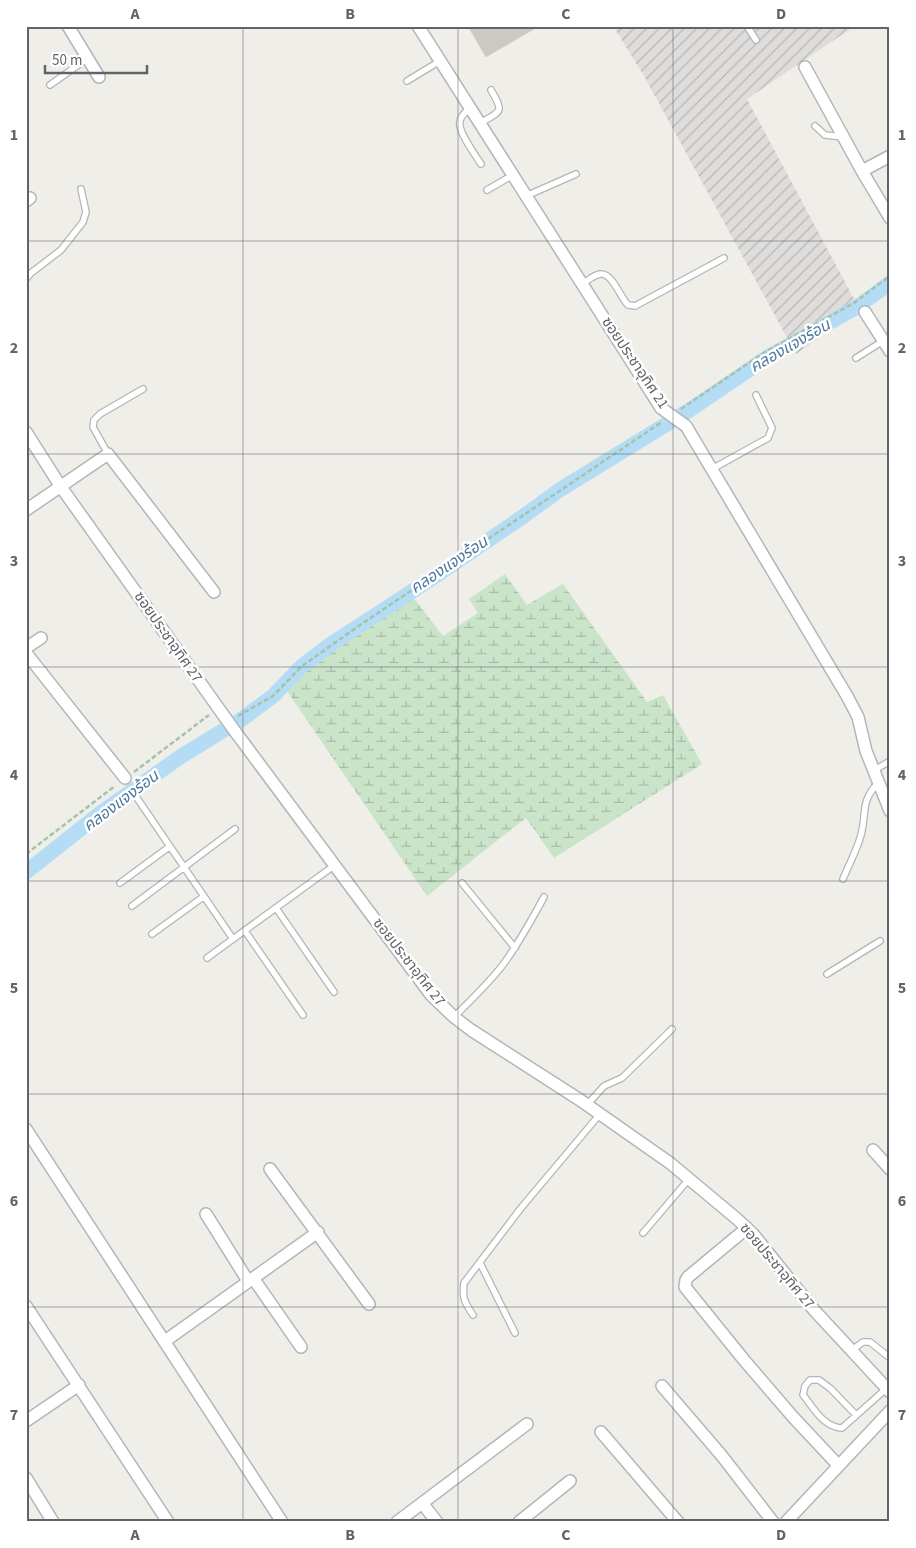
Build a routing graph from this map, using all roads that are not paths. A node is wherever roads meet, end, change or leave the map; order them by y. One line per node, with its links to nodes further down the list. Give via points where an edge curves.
1 (68, 26): 5 (street)
2 (418, 26): 6 (street, ซอยประชาอุทิศ 21)
3 (748, 26): 4 (lane)
4 (756, 40)
5 (88, 58): 8 (street); 10 (lane)
6 (440, 60): 9 (lane); 12 (street, ซอยประชาอุทิศ 21)
7 (806, 67): 15 (street)
8 (99, 77)
9 (407, 81)
10 (50, 86)
11 (491, 90): 13 (lane, via 500,105 499,110)
12 (470, 107): 13 (street, ซอยประชาอุทิศ 21); 17 (lane, via 461,117 460,129)
13 (480, 123): 20 (street, ซอยประชาอุทิศ 21)
14 (815, 126): 15 (lane, via 825,135)
15 (844, 137): 18 (street)
16 (890, 156): 18 (street)
17 (481, 164)
18 (862, 171): 24 (street)
19 (576, 174): 23 (lane)
20 (513, 175): 22 (lane); 23 (street, ซอยประชาอุทิศ 21)
21 (81, 189): 26 (lane, via 86,212 83,222 61,250)
22 (487, 190)
23 (526, 196): 27 (street, ซอยประชาอุทิศ 21)
24 (890, 218)
25 (724, 258): 27 (lane, via 635,306 623,300 605,274 598,274)
26 (26, 279)
27 (582, 284): 35 (street, ซอยประชาอุทิศ 21, bridge, via 662,408 686,426)
28 (865, 312): 29 (street)
29 (887, 346): 30 (lane)
30 (856, 358)
31 (143, 389): 34 (lane, via 94,420 93,427)
32 (756, 395): 35 (lane, via 772,428 771,434)
33 (26, 432): 36 (street, ซอยประชาอุทิศ 27)
34 (108, 454): 36 (street); 38 (street)
35 (712, 469): 43 (street, ซอยประชาอุทิศ 21, via 847,696 858,717)
36 (61, 487): 37 (street); 50 (street, ซอยประชาอุทิศ 27, via 231,726)
37 (26, 510)
38 (214, 592)
39 (41, 638): 40 (street)
40 (26, 648)
41 (26, 653): 44 (street)
42 (890, 760): 43 (lane)
43 (874, 771): 45 (street, ซอยประชาอุทิศ 21)
44 (125, 778)
45 (878, 783): 47 (street, ซอยประชาอุทิศ 21); 52 (lane, via 866,800 857,848)
46 (137, 798): 49 (lane)
47 (890, 811)
48 (235, 829): 51 (lane)
49 (169, 847): 51 (lane); 53 (lane)
50 (335, 865): 58 (lane); 68 (street, ซอยประชาอุทิศ 27, via 431,995)
51 (183, 867): 55 (lane); 57 (lane)
52 (843, 879)
53 (120, 883)
54 (462, 883): 63 (lane)
55 (203, 897): 60 (lane); 61 (lane)
56 (544, 897): 63 (lane)
57 (132, 906)
58 (276, 908): 59 (lane); 66 (lane)
59 (245, 931): 61 (lane); 67 (lane)
60 (152, 934)
61 (233, 940): 64 (lane)
62 (880, 941): 65 (lane)
63 (514, 948): 68 (lane, via 480,992)
64 (207, 958)
65 (827, 974)
66 (334, 992)
67 (302, 1015)
68 (454, 1017): 70 (street, ซอยประชาอุทิศ 27)
69 (672, 1029): 70 (lane, via 622,1078 604,1086)
70 (587, 1105): 71 (street, ซอยประชาอุทิศ 27)
71 (600, 1114): 76 (street, ซอยประชาอุทิศ 27); 81 (lane, via 520,1208)
72 (26, 1129): 87 (street)
73 (873, 1150): 75 (street)
74 (270, 1169): 79 (street)
75 (890, 1169)
76 (689, 1179): 78 (street, ซอยประชาอุทิศ 27); 80 (lane)
77 (206, 1214): 82 (street)
78 (747, 1228): 89 (street, ซอยประชาอุทิศ 27, via 814,1310); 99 (street, via 688,1277 685,1287 744,1360)
79 (318, 1232): 82 (street); 83 (street)
80 (643, 1234)
81 (480, 1263): 85 (lane, via 464,1284 463,1295); 86 (lane)
82 (250, 1279): 87 (street); 88 (street)
83 (369, 1304)
84 (26, 1306): 91 (street)
85 (473, 1315)
86 (515, 1333)
87 (165, 1342): 105 (street)
88 (301, 1347)
89 (852, 1350): 90 (lane, via 863,1342 870,1342); 93 (street, ซอยประชาอุทิศ 27)
90 (890, 1358)
91 (79, 1385): 96 (street); 104 (street)
92 (662, 1386): 110 (street)
93 (888, 1390): 95 (lane)
94 (890, 1411): 99 (street)
95 (856, 1415): 95 (lane, via 842,1428 834,1428 824,1422 803,1395 805,1386 810,1380 819,1380)
96 (26, 1421)
97 (527, 1424): 102 (street)
98 (601, 1432): 109 (street)
99 (838, 1465): 111 (street)
100 (26, 1478): 103 (street)
101 (570, 1481): 108 (street)
102 (422, 1503): 106 (street); 107 (street)
103 (53, 1522)
104 (168, 1522)
105 (282, 1522)
106 (397, 1522)
107 (437, 1522)
108 (518, 1522)
109 (678, 1522)
110 (773, 1522)
111 (786, 1522)

